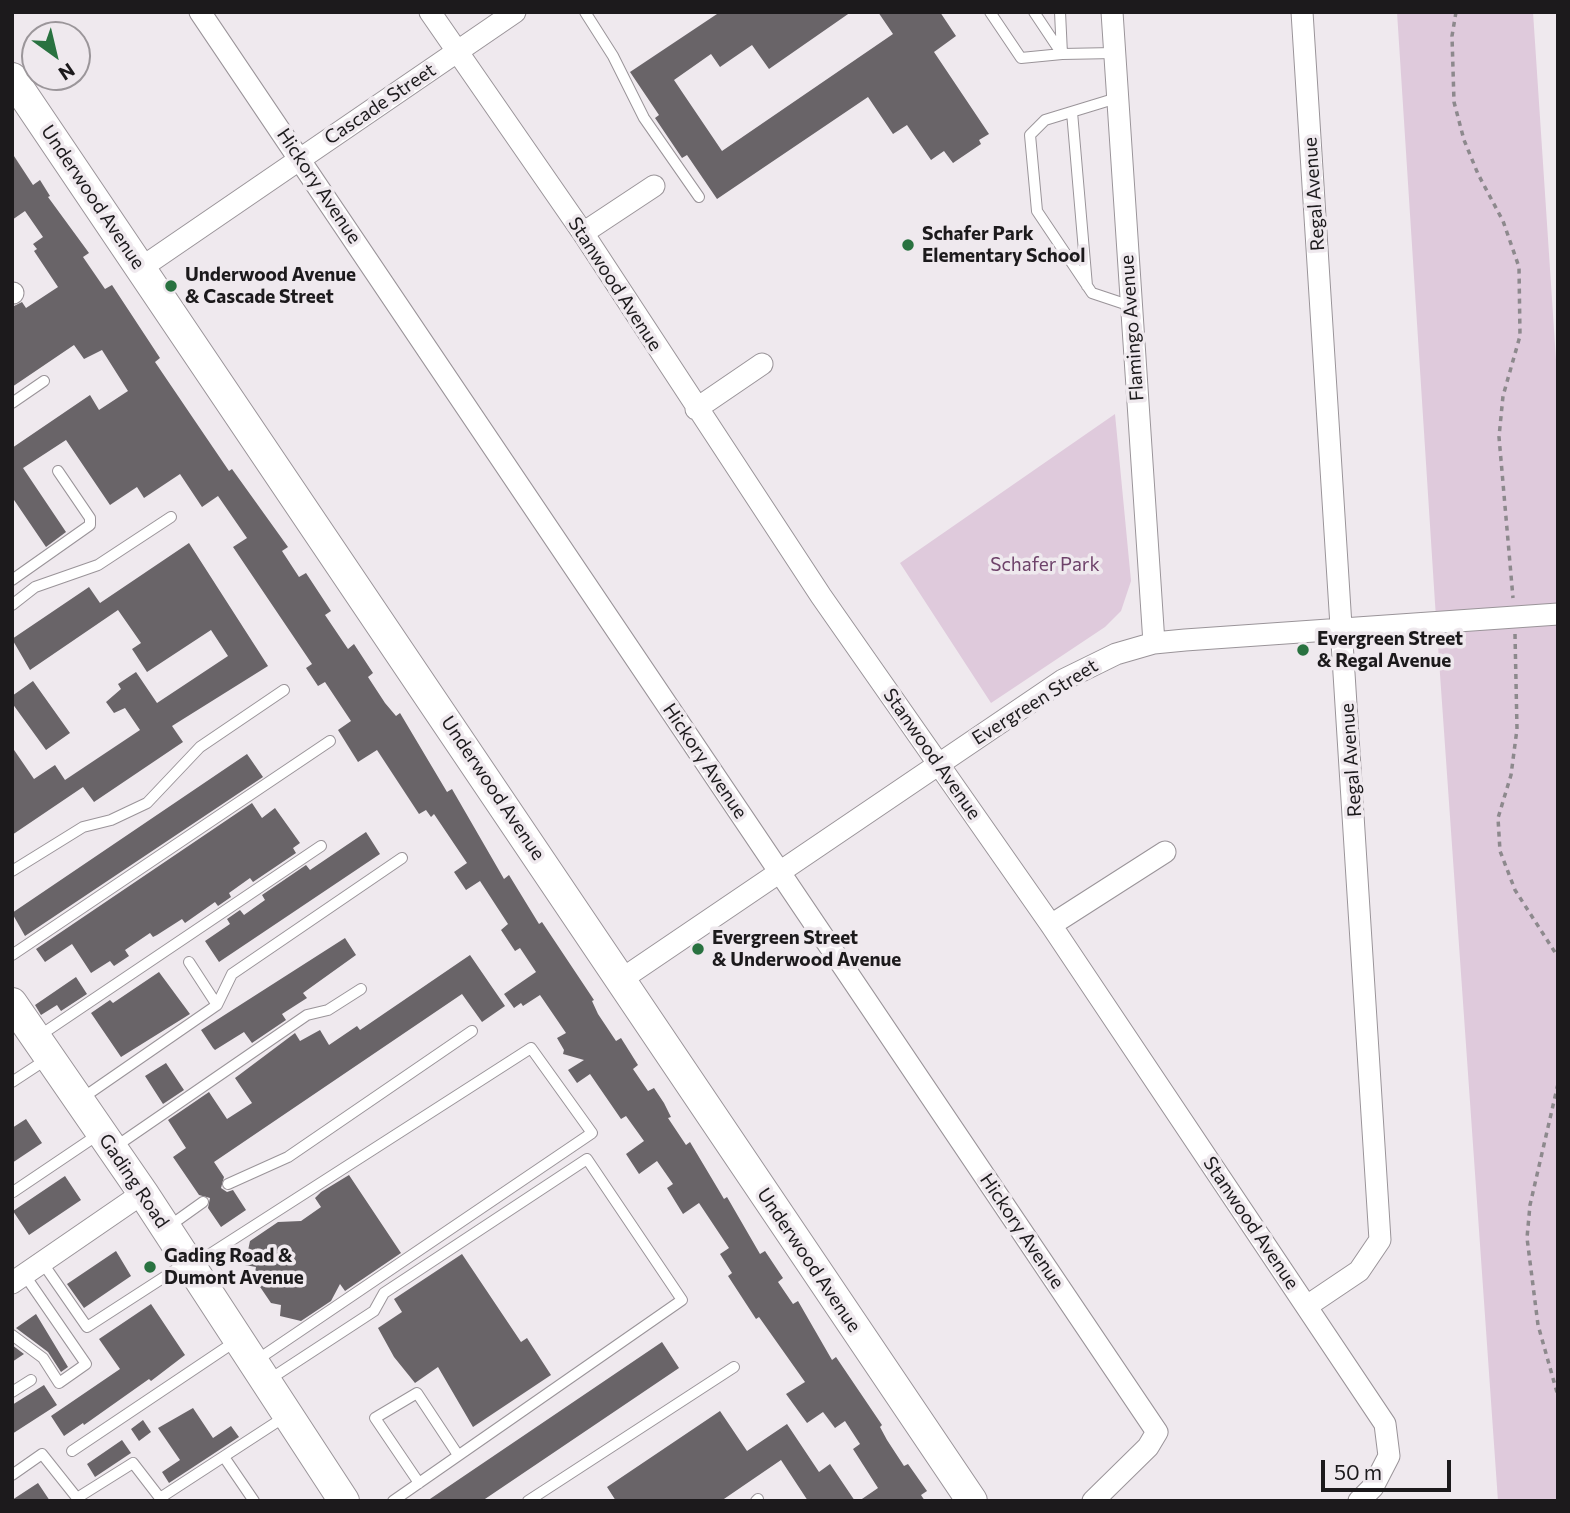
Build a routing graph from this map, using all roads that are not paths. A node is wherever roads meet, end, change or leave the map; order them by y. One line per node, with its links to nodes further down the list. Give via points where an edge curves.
1 (200, 12): 16 (street, Hickory Avenue)
2 (430, 12): 10 (street, Stanwood Avenue)
3 (515, 12): 10 (street, Cascade Street)
4 (585, 12): 18 (lane, via 644,118)
5 (990, 12): 12 (lane, via 1021,58)
6 (1034, 12): 12 (lane)
7 (1060, 12): 12 (lane)
8 (1112, 12): 11 (street, Flamingo Avenue)
9 (1302, 12): 32 (street, Regal Avenue)
10 (457, 52): 16 (street, Cascade Street); 19 (street, Stanwood Avenue)
11 (1114, 53): 12 (lane); 14 (street, Flamingo Avenue)
12 (1062, 54)
13 (12, 78): 20 (street, Underwood Avenue)
14 (1117, 97): 15 (lane); 22 (street, Flamingo Avenue)
15 (1072, 112): 21 (lane); 21 (lane, via 1045,120 1030,135 1037,211)
16 (300, 158): 20 (street, Cascade Street); 41 (street, Hickory Avenue)
17 (654, 186): 19 (street)
18 (699, 197)
19 (583, 233): 26 (street, Stanwood Avenue)
20 (141, 268): 45 (street, Underwood Avenue)
21 (1087, 286): 22 (lane, via 1091,293)
22 (1131, 306): 33 (street, Flamingo Avenue)
23 (762, 364): 26 (street)
24 (44, 382): 25 (lane)
25 (12, 403)
26 (696, 409): 36 (street, Stanwood Avenue)
27 (58, 471): 29 (lane, via 90,518 90,525)
28 (171, 517): 30 (lane, via 98,565 35,587)
29 (12, 580)
30 (12, 604)
31 (1558, 614): 32 (street, Evergreen Street)
32 (1342, 629): 33 (street, Evergreen Street); 60 (street, Regal Avenue, via 1380,1240 1359,1271)
33 (1154, 643): 36 (street, Evergreen Street, via 1075,673)
34 (284, 690): 40 (lane, via 200,747 147,803 83,827)
35 (330, 741): 43 (lane)
36 (939, 764): 41 (street, Evergreen Street); 42 (street, Stanwood Avenue)
37 (321, 846): 48 (lane)
38 (1165, 852): 42 (street)
39 (402, 858): 47 (lane, via 232,974)
40 (12, 871)
41 (780, 872): 45 (street, Evergreen Street); 77 (street, Hickory Avenue, via 1157,1432)
42 (1051, 925): 60 (street, Stanwood Avenue)
43 (12, 955)
44 (189, 962): 47 (lane)
45 (622, 979): 76 (street, Underwood Avenue)
46 (361, 989): 52 (lane, via 328,1010 307,1015)
47 (217, 1005): 51 (lane)
48 (29, 1030): 50 (lane); 51 (street, Gading Road)
49 (472, 1031): 53 (lane, via 288,1157)
50 (12, 1082)
51 (79, 1100): 52 (street, Gading Road)
52 (107, 1141): 54 (lane); 55 (street, Gading Road)
53 (228, 1184)
54 (13, 1192)
55 (143, 1193): 57 (street, Gading Road); 59 (street)
56 (203, 1202): 57 (lane)
57 (166, 1228): 58 (street, Gading Road)
58 (189, 1264): 59 (lane, via 87,1327); 62 (street, Gading Road); 62 (lane, via 531,1048 592,1133)
59 (21, 1276): 61 (lane, via 86,1364 59,1383 43,1358)
60 (1307, 1306): 78 (street, Stanwood Avenue, via 1385,1424 1389,1456 1373,1487)
61 (12, 1335)
62 (253, 1361): 66 (street, Gading Road); 67 (lane); 68 (lane, via 374,1311 384,1293 587,1159 682,1300)
63 (734, 1367): 75 (lane)
64 (31, 1380): 65 (lane)
65 (12, 1392)
66 (288, 1415): 69 (lane); 73 (street, Gading Road)
67 (72, 1451)
68 (458, 1455): 71 (lane); 71 (lane, via 418,1393 375,1418)
69 (224, 1457): 70 (lane, via 160,1498 133,1463 77,1498 42,1454); 72 (lane)
70 (12, 1475)
71 (419, 1482): 74 (lane)
72 (254, 1501)
73 (344, 1501)
74 (393, 1501)
75 (528, 1501)
76 (972, 1501)
77 (1093, 1501)
78 (1359, 1501)

